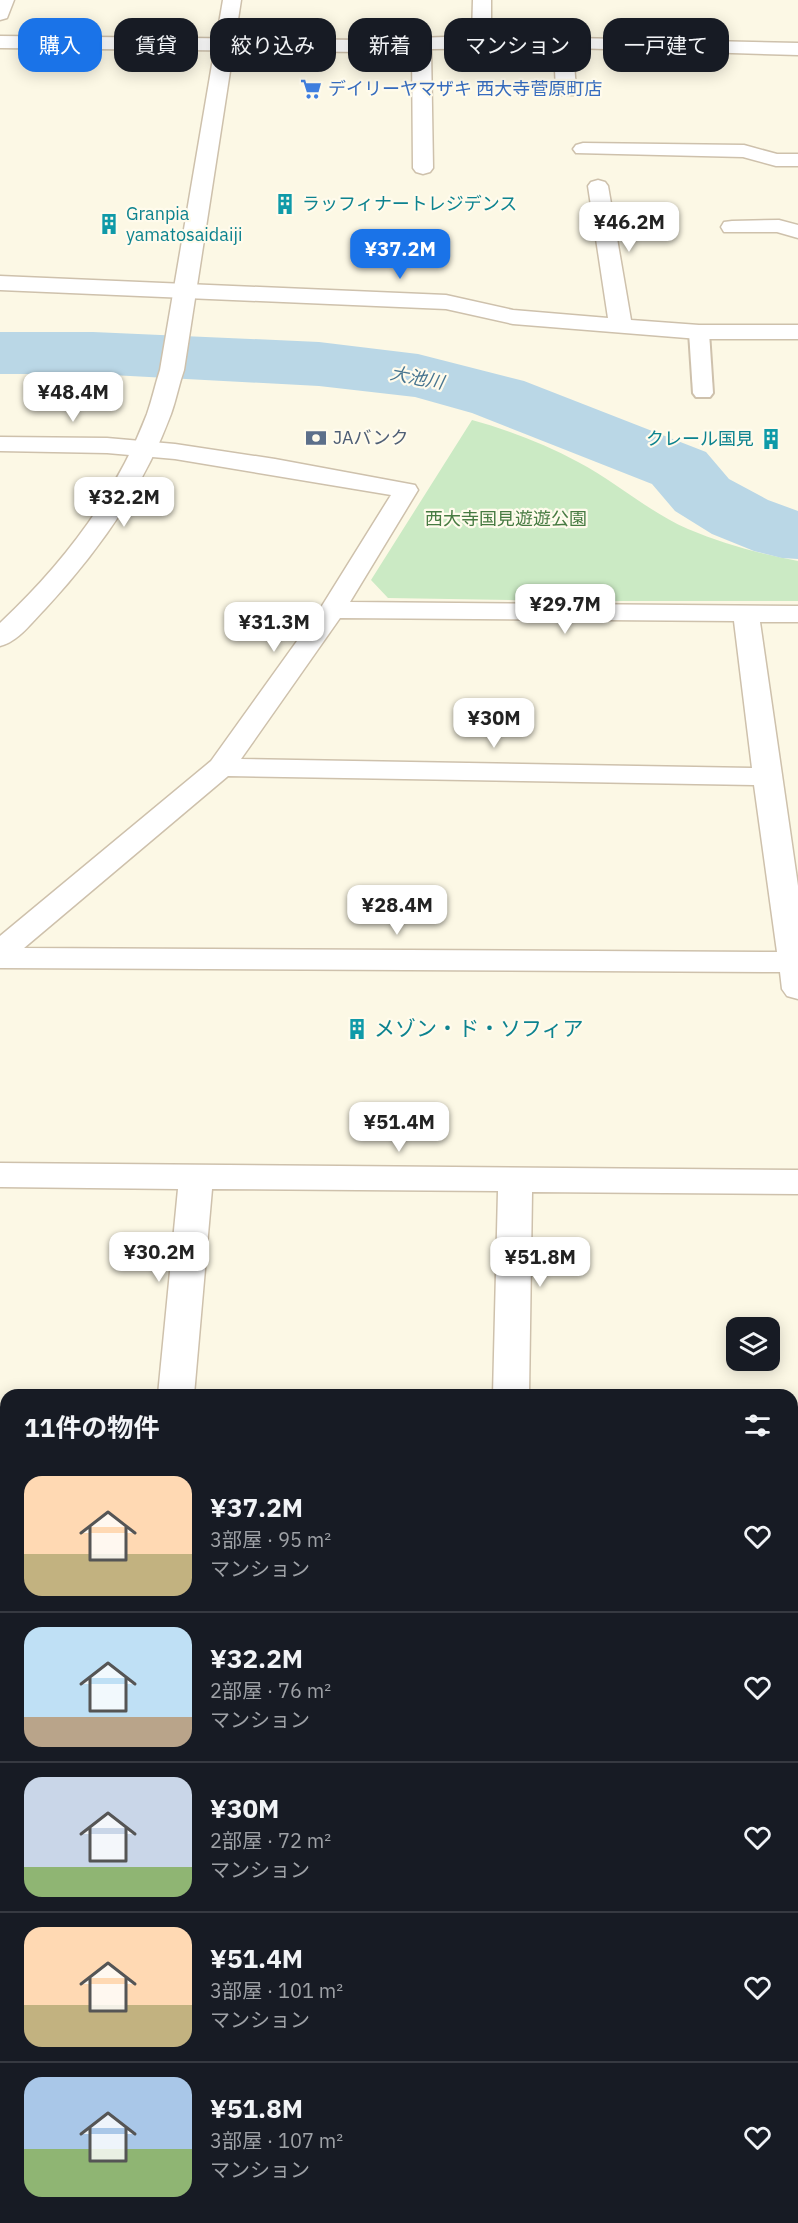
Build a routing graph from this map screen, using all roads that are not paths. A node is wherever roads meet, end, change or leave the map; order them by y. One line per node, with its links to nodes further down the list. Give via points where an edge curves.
1 (5, 0): 4 (street)
2 (232, 0): 5 (street)
3 (482, 0): 6 (street)
4 (0, 14)
5 (228, 18)
6 (482, 18)
7 (0, 42): 8 (street)
8 (210, 44)
9 (591, 45): 10 (street)
10 (798, 50)
11 (219, 72): 22 (street)
12 (421, 72): 17 (street)
13 (565, 72): 14 (street)
14 (566, 91)
15 (583, 149): 16 (street, via 744,151 776,160)
16 (798, 160)
17 (423, 168)
18 (598, 186): 23 (street)
19 (732, 227): 20 (street, via 779,226)
20 (798, 232)
21 (0, 283): 22 (street)
22 (184, 292): 23 (street, via 446,302 513,317); 28 (street, via 172,370)
23 (621, 326): 24 (street)
24 (699, 332): 25 (street); 26 (lane)
25 (798, 332)
26 (703, 393)
27 (0, 444): 28 (street)
28 (144, 448): 29 (street, via 406,490); 32 (street, via 116,501 83,550)
29 (332, 610): 30 (street); 33 (street)
30 (746, 614): 31 (street); 34 (street)
31 (798, 614)
32 (0, 638)
33 (221, 767): 34 (street); 35 (street)
34 (766, 777): 37 (street)
35 (0, 952)
36 (0, 958): 37 (street)
37 (796, 976)
38 (0, 1175): 39 (street)
39 (196, 1177): 40 (street); 42 (street)
40 (515, 1180): 41 (street); 43 (street)
41 (798, 1182)
42 (177, 1389)
43 (511, 1389)

